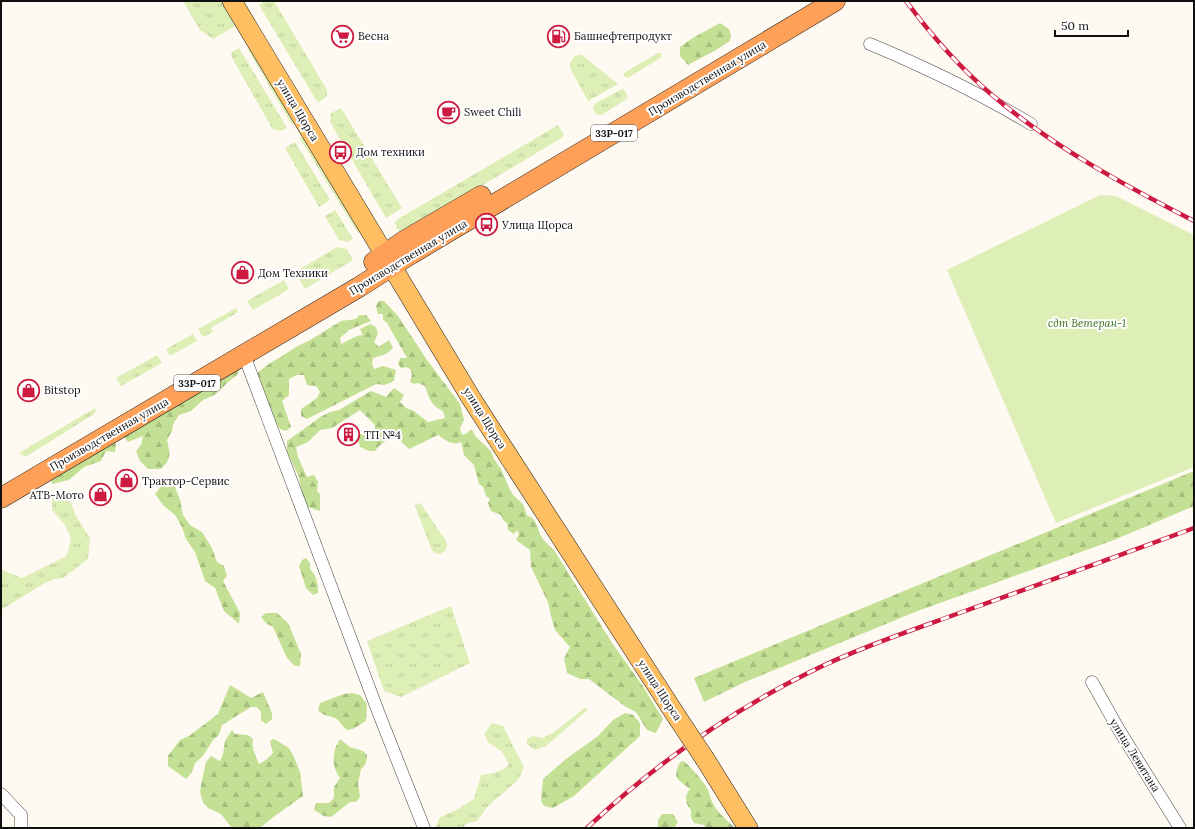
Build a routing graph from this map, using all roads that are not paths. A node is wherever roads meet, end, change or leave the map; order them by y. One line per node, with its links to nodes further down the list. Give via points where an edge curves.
1 (232, 1): 6 (main road, улица Щорса)
2 (816, 1): 6 (highway, Производственная улица / 33Р-017, via 421,232)
3 (835, 1): 6 (highway, Производственная улица / 33Р-017)
4 (870, 44): 5 (street, via 981,95)
5 (1031, 124)
6 (388, 260): 7 (highway, Производственная улица / 33Р-017, via 359,287); 8 (highway, Производственная улица / 33Р-017, via 311,301); 14 (main road, улица Щорса, bridge, via 471,398)
7 (244, 355): 9 (highway, Производственная улица / 33Р-017); 13 (street)
8 (1, 484)
9 (1, 498)
10 (1092, 682): 15 (street, улица Левитана)
11 (1, 794): 12 (street, via 21,815)
12 (21, 828)
13 (424, 828)
14 (748, 828)
15 (1180, 828)

